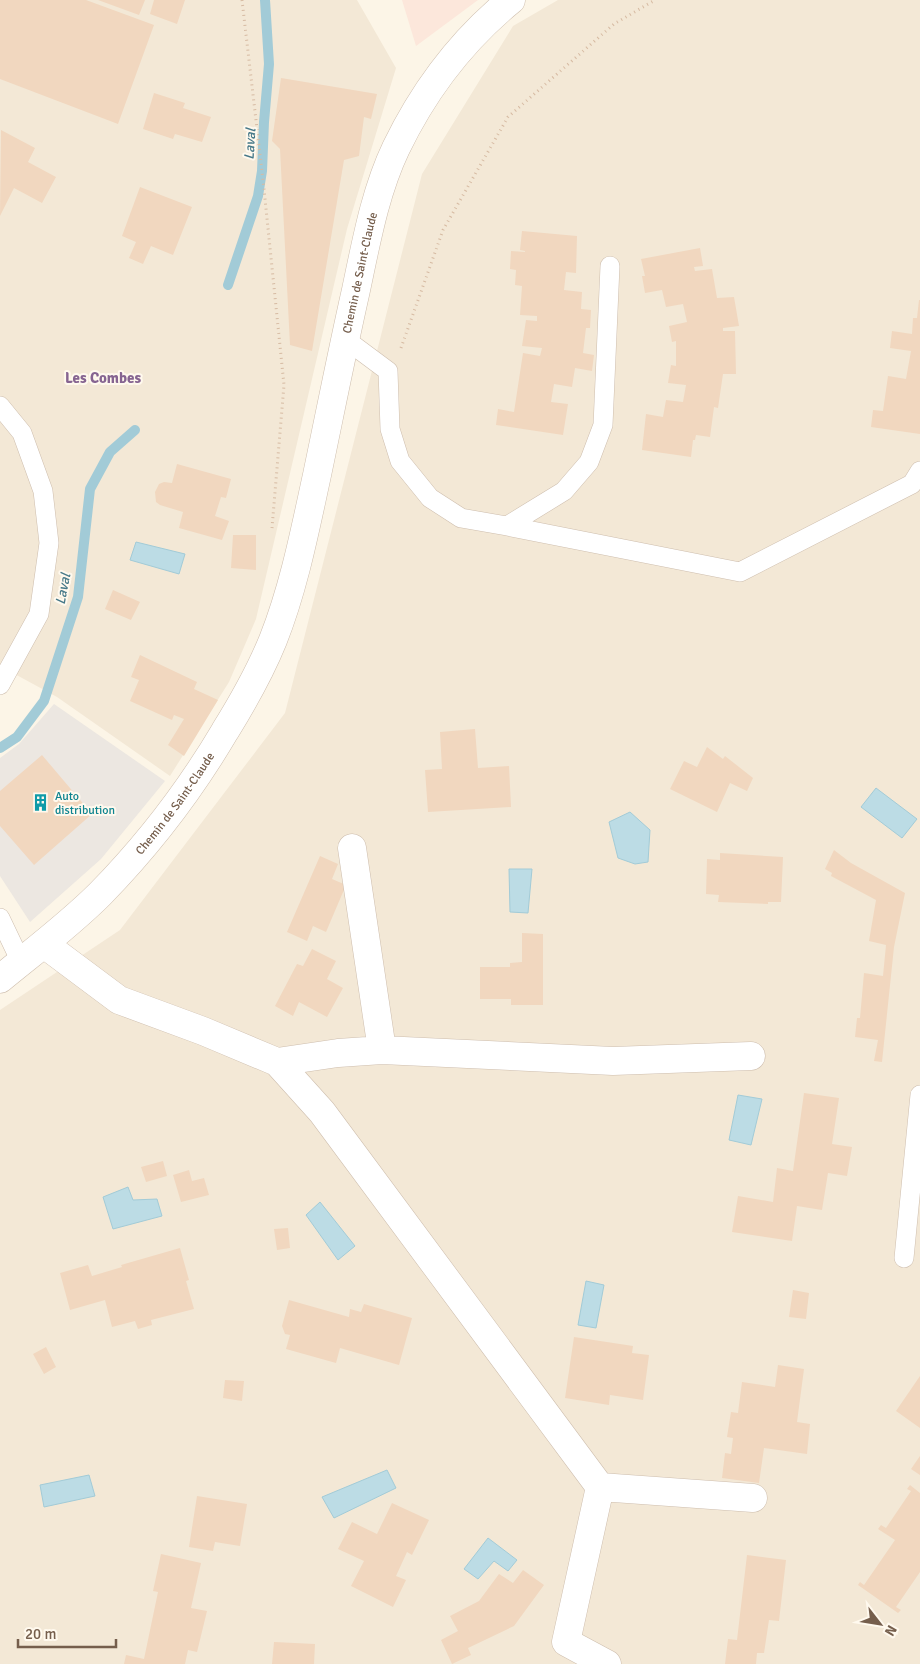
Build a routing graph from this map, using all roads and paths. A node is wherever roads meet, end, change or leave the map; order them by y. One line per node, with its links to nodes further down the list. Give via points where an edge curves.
1 (242, 0): 10 (path, via 284,385)
2 (511, 0): 5 (street, Chemin de Saint-Claude, via 482,25 442,70 396,148 367,236)
3 (655, 0): 6 (path, via 614,24 508,117 443,230 402,346)
4 (610, 266): 9 (lane, via 603,426 589,462 564,491)
5 (345, 339): 6 (lane); 14 (street, Chemin de Saint-Claude, via 306,527 273,641 244,699 200,773 160,828 100,894)
6 (388, 371): 9 (lane, via 390,429 400,461 430,498 461,518)
7 (0, 406): 11 (lane, via 22,432 43,491 50,543 39,614)
8 (917, 481): 9 (lane, via 740,572)
9 (507, 526)
10 (271, 533)
11 (0, 684)
12 (352, 848): 17 (street)
13 (0, 918): 15 (lane)
14 (44, 944): 15 (street, Chemin de Saint-Claude); 19 (street, via 120,1000)
15 (21, 962): 16 (street, Chemin de Saint-Claude)
16 (0, 979)
17 (382, 1050): 18 (street, via 613,1061); 19 (street)
18 (751, 1056)
19 (277, 1062): 22 (street, via 322,1112)
20 (920, 1095): 21 (lane)
21 (904, 1258)
22 (600, 1487): 23 (street); 24 (street, via 566,1642)
23 (753, 1498)
24 (607, 1664)

